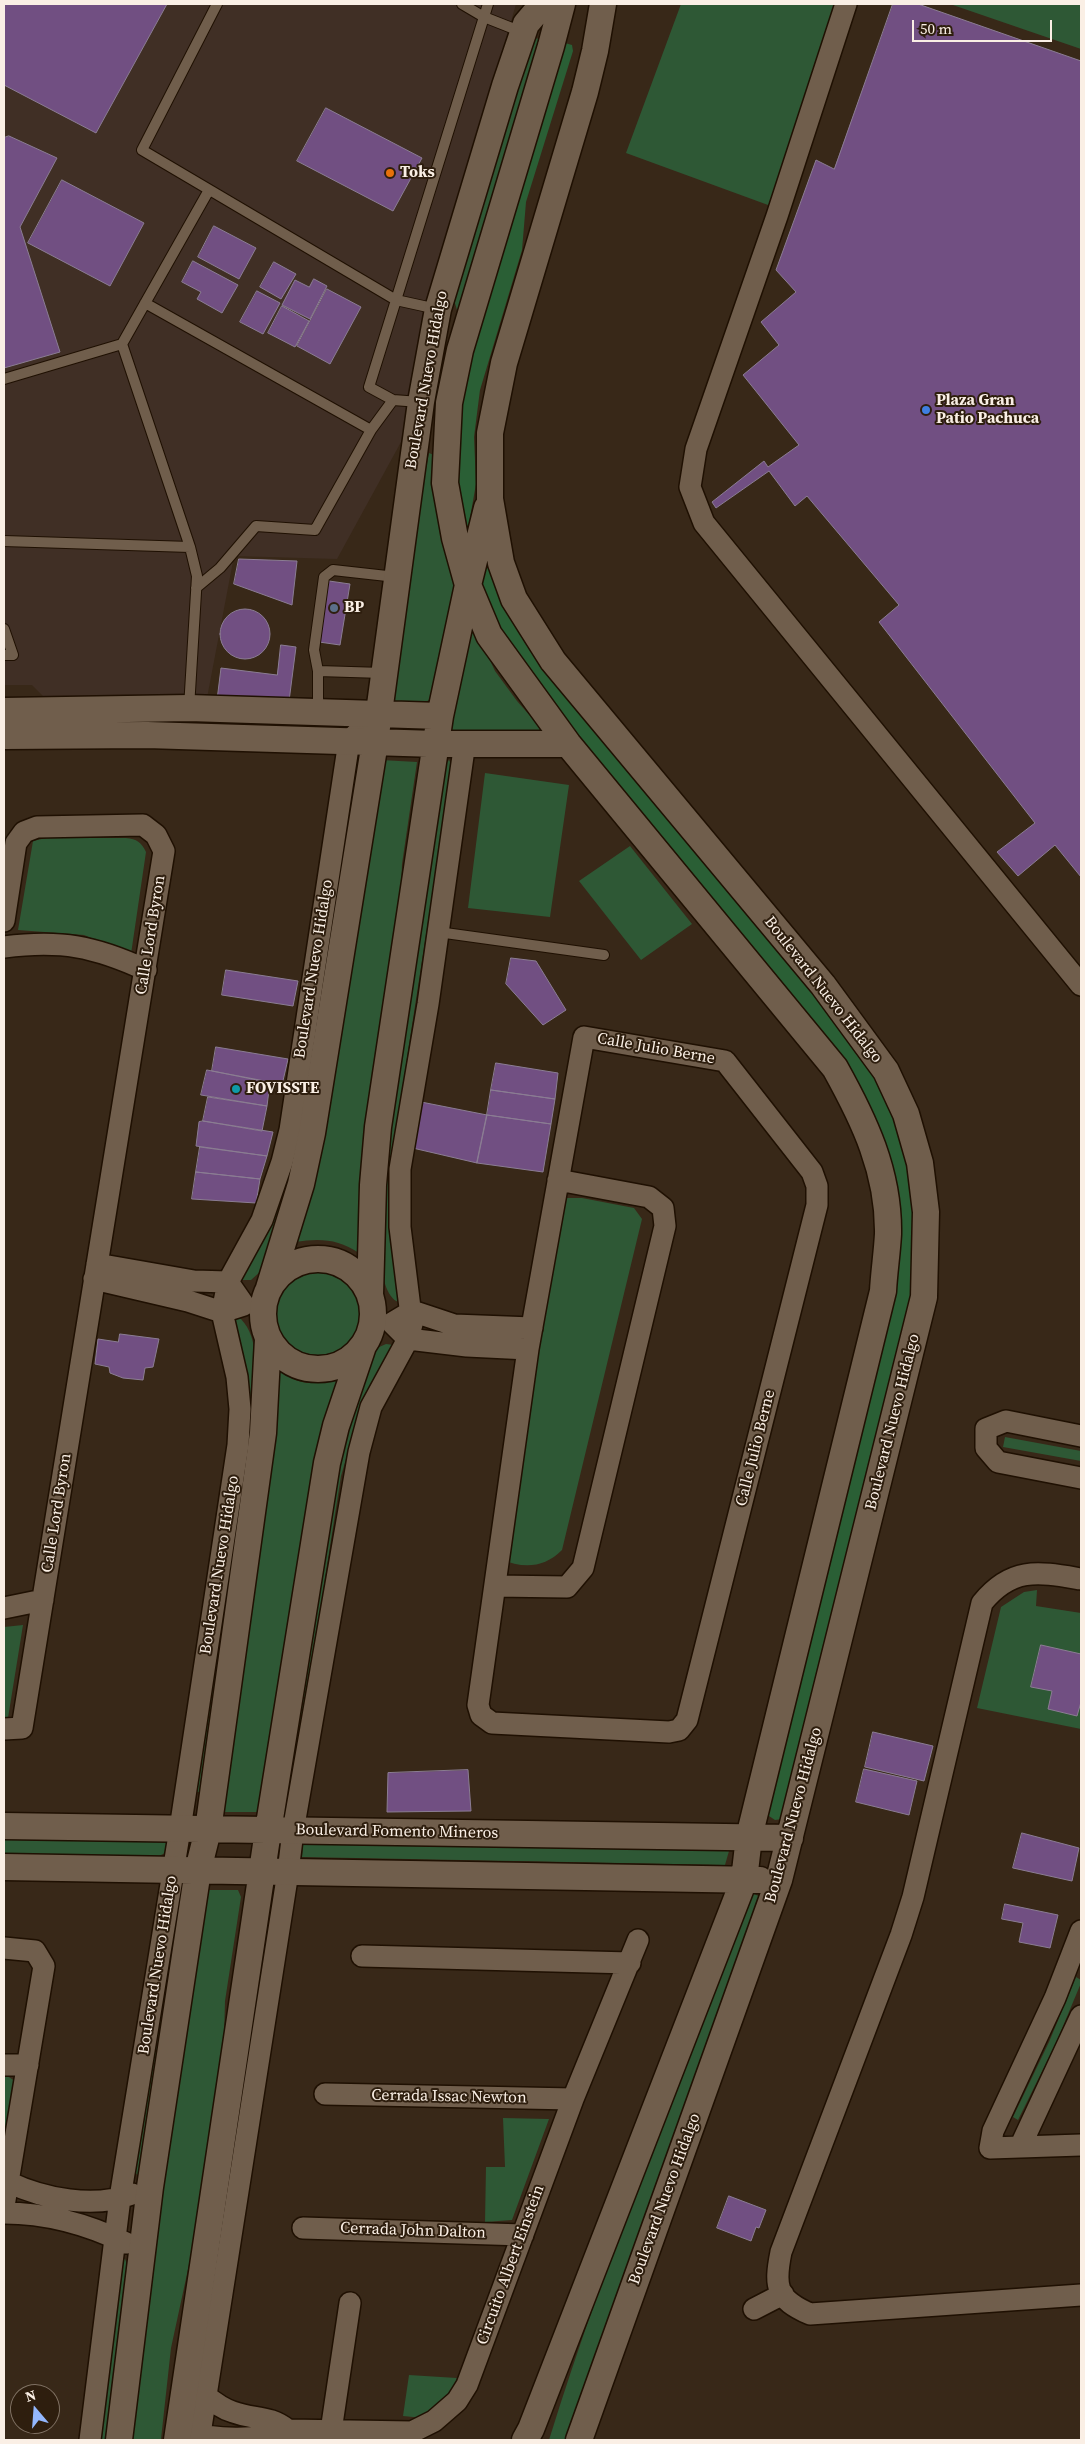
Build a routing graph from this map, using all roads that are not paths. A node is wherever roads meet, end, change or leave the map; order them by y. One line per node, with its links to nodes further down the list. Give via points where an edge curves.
1 (217, 4): 11 (lane, via 142,150)
2 (462, 4): 8 (lane)
3 (488, 4): 8 (lane)
4 (543, 4): 9 (street, Boulevard Nuevo Hidalgo, via 526,24)
5 (603, 4): 10 (street, Boulevard Nuevo Hidalgo)
6 (846, 4): 49 (street, via 696,449 690,487 704,522)
7 (559, 15): 9 (street); 10 (street); 17 (street, Boulevard Nuevo Hidalgo)
8 (484, 17): 9 (lane); 13 (lane)
9 (523, 33): 12 (street, Boulevard Nuevo Hidalgo)
10 (595, 51): 23 (street, Boulevard Nuevo Hidalgo, via 504,363 490,432)
11 (209, 190): 13 (lane); 14 (lane)
12 (444, 284): 15 (street, Boulevard Nuevo Hidalgo); 17 (street)
13 (396, 300): 15 (lane); 19 (lane, via 369,387)
14 (145, 303): 16 (lane); 22 (lane)
15 (438, 309): 20 (street, Boulevard Nuevo Hidalgo)
16 (122, 344): 18 (lane); 25 (lane)
17 (460, 350): 21 (street, Boulevard Nuevo Hidalgo)
18 (4, 379)
19 (393, 400): 20 (lane); 22 (lane)
20 (421, 402): 21 (street); 26 (street, Boulevard Nuevo Hidalgo)
21 (449, 403): 27 (street, Boulevard Nuevo Hidalgo, via 444,483)
22 (371, 430): 28 (lane, via 315,530 256,526 220,568)
23 (490, 499): 27 (street, Boulevard Nuevo Hidalgo); 76 (street, Boulevard Nuevo Hidalgo, via 501,562 514,599 531,629 552,661 853,1023 886,1071 906,1114 920,1163 926,1212 924,1297)
24 (4, 542): 25 (lane)
25 (190, 547): 28 (lane)
26 (396, 577): 31 (lane, via 333,570 324,577 314,650); 32 (street, Boulevard Nuevo Hidalgo)
27 (468, 585): 37 (street, Boulevard Nuevo Hidalgo); 43 (street, Boulevard Nuevo Hidalgo, via 489,635)
28 (196, 588): 33 (lane)
29 (4, 629): 30 (lane, via 12,655)
30 (4, 655)
31 (318, 671): 32 (lane); 35 (lane)
32 (383, 673): 36 (street, Boulevard Nuevo Hidalgo)
33 (190, 708): 34 (street); 35 (street)
34 (4, 711)
35 (318, 712): 36 (street)
36 (377, 714): 37 (street); 39 (street); 40 (street, Boulevard Nuevo Hidalgo)
37 (440, 716): 42 (street, Boulevard Nuevo Hidalgo)
38 (4, 736): 39 (street, via 147,735)
39 (349, 741): 40 (street); 52 (street, Boulevard Nuevo Hidalgo, via 290,1130 262,1220)
40 (375, 742): 42 (street); 55 (street, Boulevard Nuevo Hidalgo, via 312,1133 301,1184)
41 (465, 742): 42 (street); 43 (street); 45 (street)
42 (436, 744): 54 (street, Boulevard Nuevo Hidalgo, via 378,1127)
43 (568, 744): 75 (street, Boulevard Nuevo Hidalgo, via 835,1068 858,1108 876,1152 884,1190 888,1233 883,1291)
44 (4, 921): 48 (street, Calle Lord Byron, via 16,843 24,832 37,827 143,825 156,835 164,851)
45 (438, 932): 47 (lane); 56 (street, via 400,1169 400,1227)
46 (4, 947): 48 (street, via 37,942 75,945 112,954)
47 (604, 955)
48 (146, 970): 51 (street, Calle Lord Byron)
49 (1081, 985)
50 (558, 1180): 62 (street, Calle Julio Berne); 67 (street, via 649,1197 663,1208 664,1226 583,1568 567,1587); 67 (street, Calle Julio Berne, via 584,1037 725,1061 812,1172 817,1186 817,1205 687,1720 679,1730 492,1723 481,1715 478,1704)
51 (96, 1271): 53 (street); 68 (street, Calle Lord Byron)
52 (228, 1282): 53 (street); 55 (street); 57 (street, Boulevard Nuevo Hidalgo)
53 (191, 1291): 57 (street)
54 (370, 1295): 55 (street, via 351,1270 332,1260 311,1259 291,1266 278,1276); 58 (street)
55 (258, 1301): 57 (street); 60 (street)
56 (412, 1311): 58 (street); 59 (street); 61 (street)
57 (222, 1312): 72 (street, Boulevard Nuevo Hidalgo, via 237,1377 240,1409 238,1445)
58 (382, 1323): 61 (street); 63 (street)
59 (453, 1334): 61 (street); 62 (street, via 467,1346)
60 (268, 1339): 63 (street, via 285,1359 308,1369 338,1365 356,1354); 73 (street, Boulevard Nuevo Hidalgo, via 263,1433)
61 (408, 1339): 74 (street, via 371,1407 359,1452)
62 (530, 1339): 67 (street, Calle Julio Berne)
63 (362, 1346): 74 (street, via 327,1463)
64 (1081, 1436): 65 (street, via 1006,1421 986,1429 986,1448 998,1462)
65 (1081, 1478)
66 (1081, 1579): 103 (street, via 1028,1572 994,1588 982,1603 913,1897 781,2252 777,2273 778,2288)
67 (494, 1586)
68 (43, 1600): 69 (street); 70 (street, Calle Lord Byron, via 22,1728)
69 (4, 1608)
70 (4, 1728)
71 (4, 1826): 72 (street, Boulevard Fomento Mineros)
72 (180, 1829): 73 (street, Boulevard Fomento Mineros); 78 (street, Boulevard Nuevo Hidalgo)
73 (208, 1830): 74 (street, Boulevard Fomento Mineros); 78 (street, Boulevard Nuevo Hidalgo)
74 (280, 1831): 75 (street, Boulevard Fomento Mineros); 79 (street)
75 (749, 1837): 76 (street, Boulevard Fomento Mineros); 80 (street, Boulevard Nuevo Hidalgo)
76 (790, 1838): 81 (street, Boulevard Nuevo Hidalgo)
77 (4, 1866): 78 (street)
78 (186, 1870): 79 (street); 95 (street, Boulevard Nuevo Hidalgo); 96 (street, Boulevard Nuevo Hidalgo)
79 (276, 1871): 80 (street); 107 (street); 108 (street)
80 (744, 1880): 81 (street); 111 (street, Boulevard Nuevo Hidalgo)
81 (779, 1880): 115 (street, Boulevard Nuevo Hidalgo)
82 (1080, 1937): 93 (street, via 993,2132 990,2148)
83 (638, 1940): 86 (street, Circuito Albert Einstein)
84 (4, 1948): 89 (street, via 34,1951 44,1966)
85 (362, 1956): 86 (street)
86 (630, 1963): 91 (street, Circuito Albert Einstein)
87 (1081, 2016): 93 (street)
88 (4, 2065): 89 (street)
89 (28, 2065): 94 (street)
90 (324, 2094): 91 (street, Cerrada Issac Newton)
91 (573, 2099): 100 (street, Circuito Albert Einstein)
92 (1081, 2144): 93 (street)
93 (1020, 2145)
94 (8, 2182): 96 (street, via 61,2199); 97 (street)
95 (150, 2187): 96 (street); 102 (street, Boulevard Nuevo Hidalgo)
96 (120, 2198): 101 (street, Boulevard Nuevo Hidalgo)
97 (4, 2206)
98 (4, 2213): 101 (street, via 51,2216)
99 (303, 2228): 100 (street, Cerrada John Dalton)
100 (522, 2236): 110 (street, Circuito Albert Einstein, via 467,2385 457,2401 434,2421 412,2432)
101 (114, 2237): 102 (street); 114 (street, Boulevard Nuevo Hidalgo)
102 (142, 2250): 113 (street, Boulevard Nuevo Hidalgo)
103 (783, 2294): 104 (street, via 791,2306 810,2314); 106 (street)
104 (1081, 2294)
105 (350, 2303): 110 (street)
106 (754, 2310)
107 (186, 2372): 108 (street, Circuito Albert Einstein, via 191,2384); 112 (street)
108 (206, 2396): 109 (street, Circuito Albert Einstein, via 234,2413 276,2421); 112 (street)
109 (288, 2430): 110 (street, Circuito Albert Einstein); 112 (street, Circuito Albert Einstein, via 274,2435)
110 (331, 2431)
111 (528, 2436)
112 (188, 2437)
113 (121, 2439)
114 (90, 2440)
115 (579, 2440)

